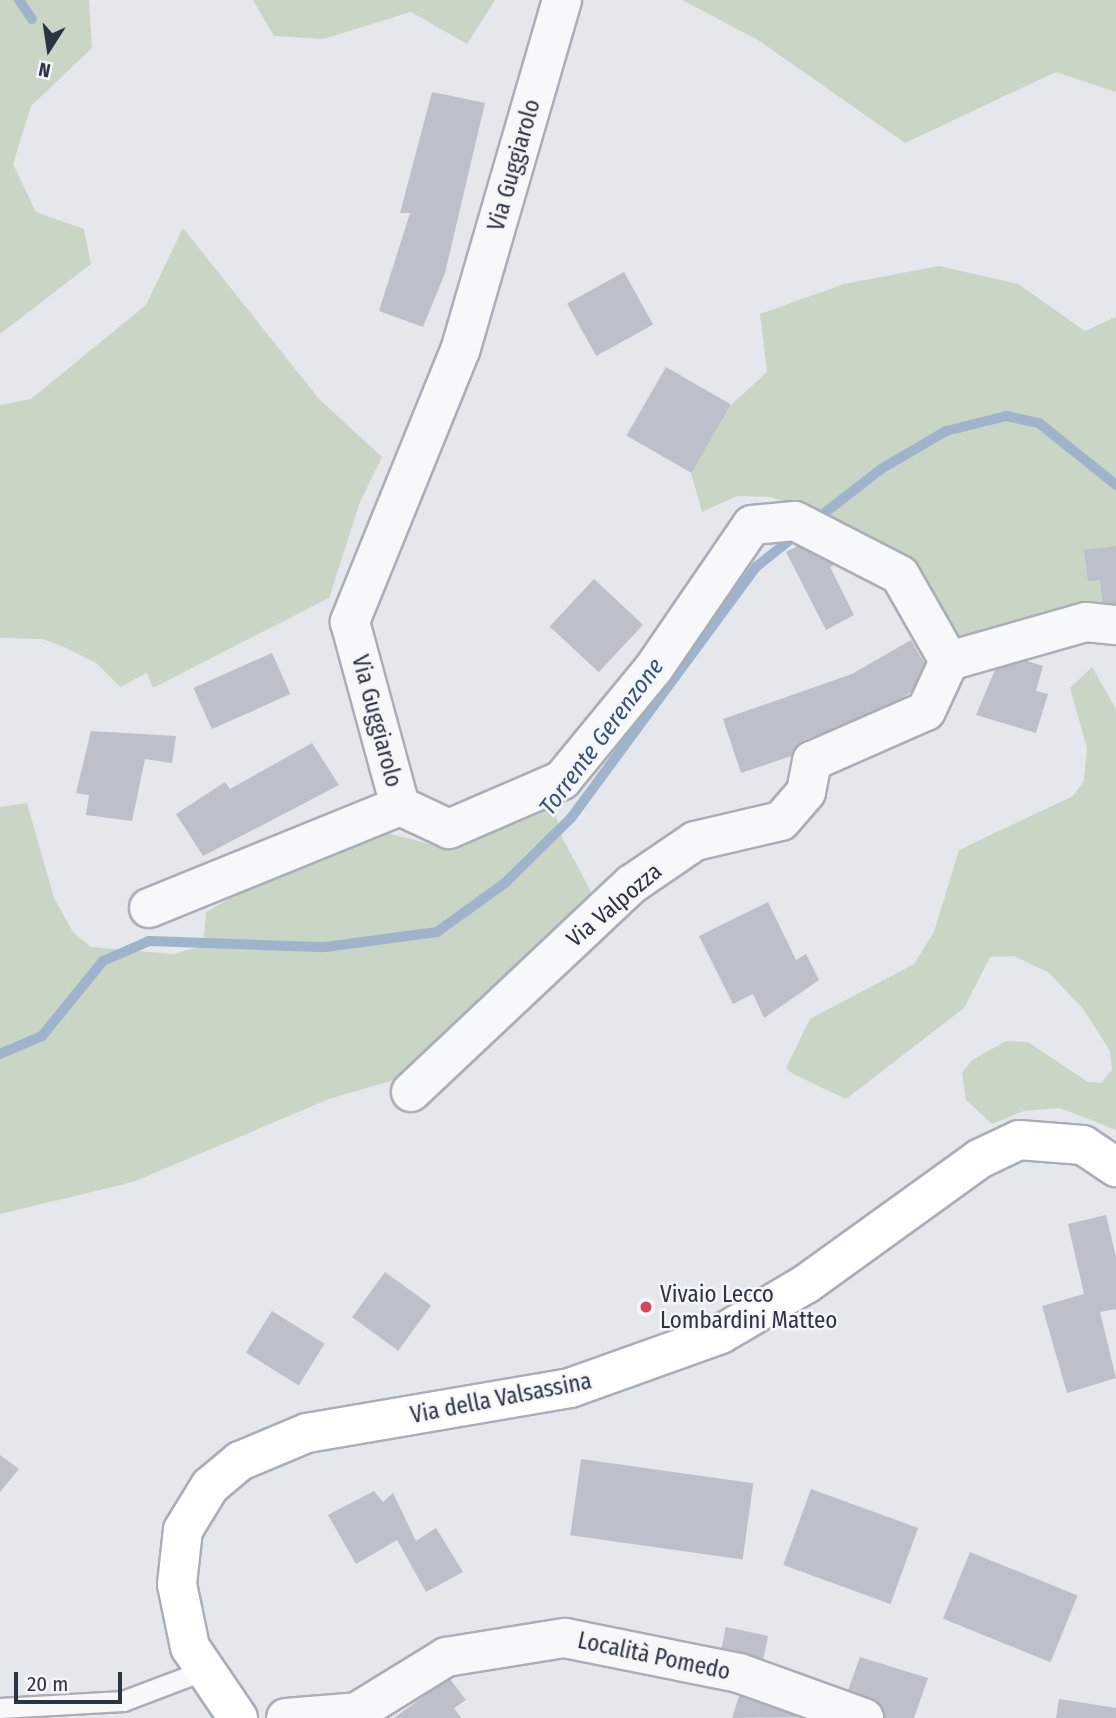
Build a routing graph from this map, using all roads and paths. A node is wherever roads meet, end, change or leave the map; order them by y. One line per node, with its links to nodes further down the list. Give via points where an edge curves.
1 (562, 0): 4 (street, Via Guggiarolo, via 461,348 350,622)
2 (1116, 625): 3 (street, via 1086,622)
3 (950, 661): 4 (street, Via Guggiarolo, via 900,575 795,521 752,524 654,667 562,779 449,829); 6 (street, Via Valpozza, via 926,711 812,761 806,792 781,821 695,842 632,884)
4 (400, 806): 5 (street)
5 (149, 908)
6 (411, 1092)
7 (1116, 1167): 8 (main road, Via della Valsassina, via 1083,1145 1019,1140 979,1159 754,1318 701,1342 570,1388 316,1431 253,1453 210,1486 183,1530 180,1608)
8 (202, 1671): 9 (lane, via 123,1702); 10 (main road, Via della Valsassina)
9 (0, 1708)
10 (238, 1718)
11 (286, 1718): 12 (street, Località Pomedo, via 357,1712 446,1657 565,1638 739,1673)
12 (864, 1718)

